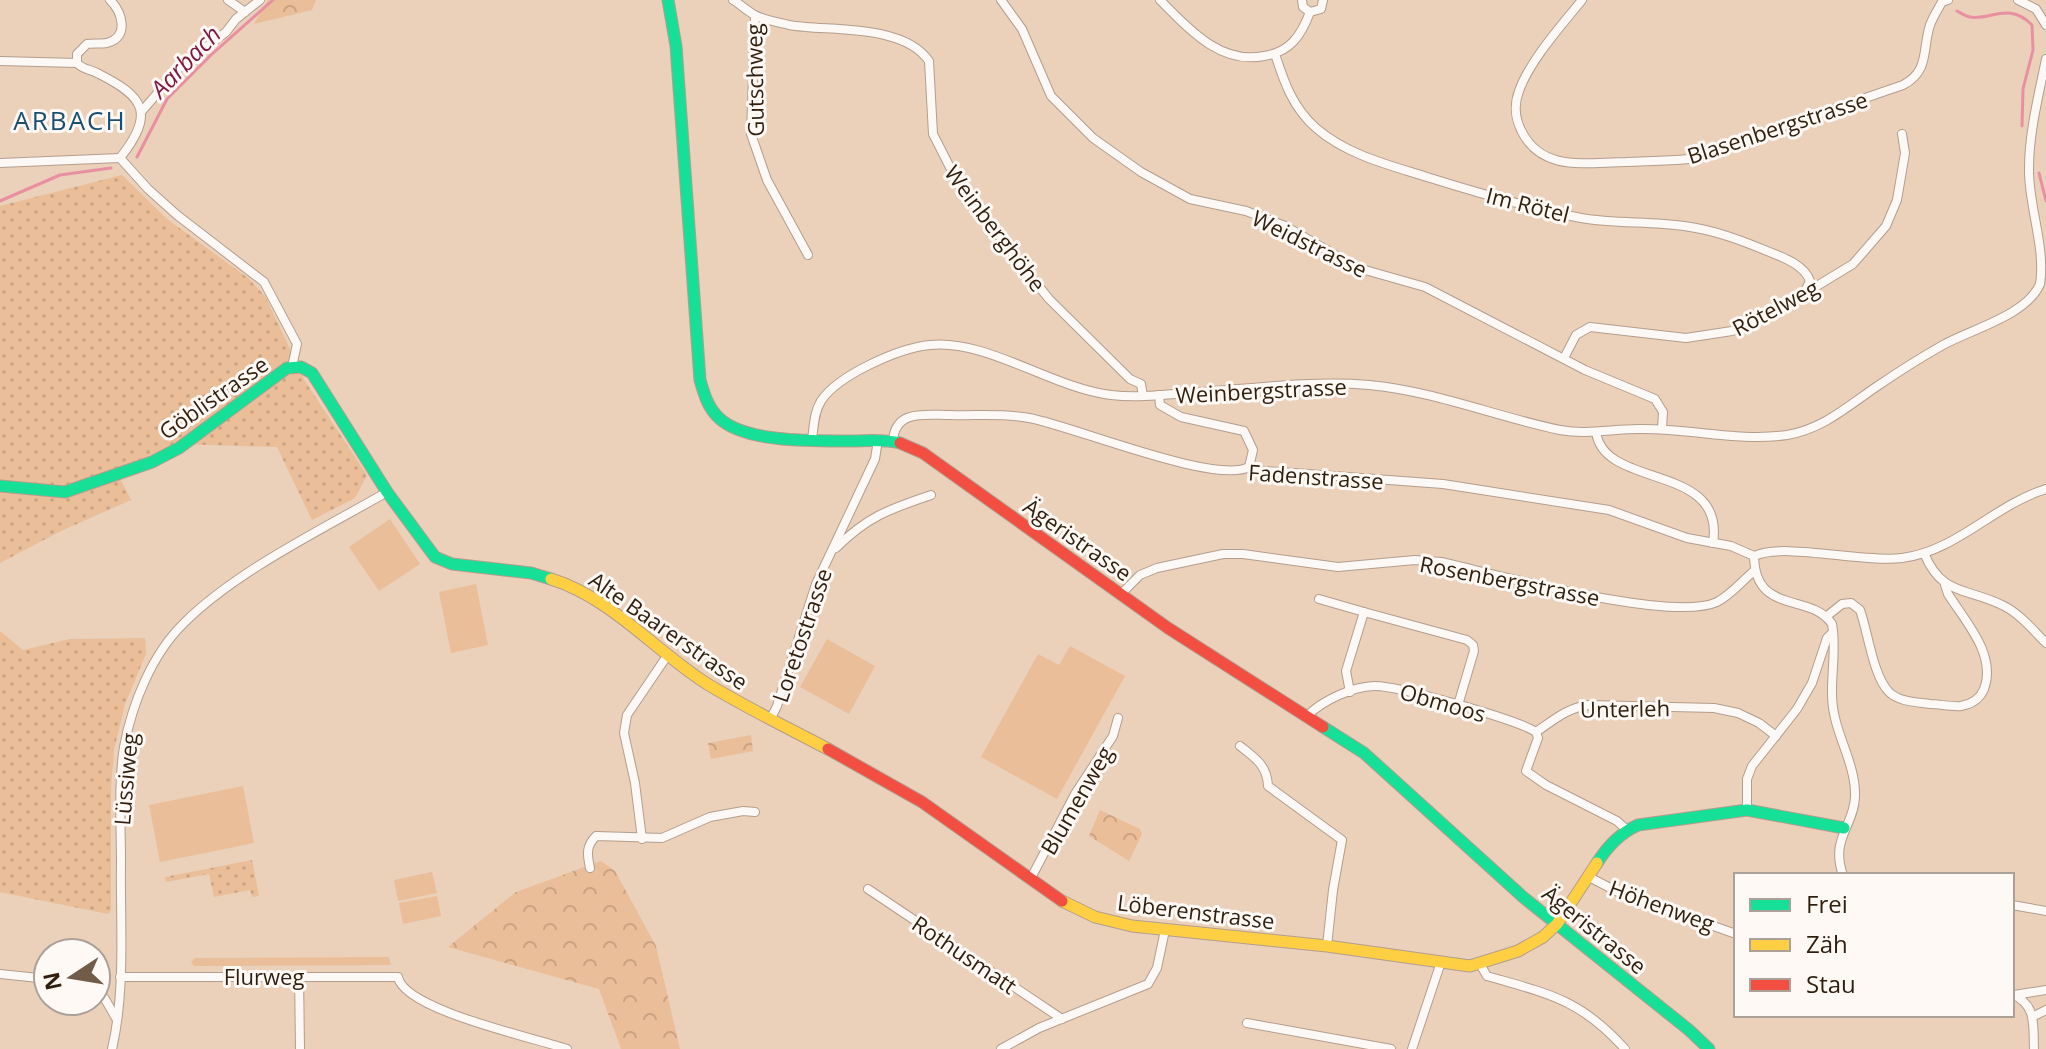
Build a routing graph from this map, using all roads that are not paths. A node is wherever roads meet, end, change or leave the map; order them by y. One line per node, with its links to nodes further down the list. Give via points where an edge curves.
1 (110, 0): 20 (street, via 122,19 122,31 107,43 87,44 77,54)
2 (228, 0): 13 (street)
3 (260, 0): 13 (street)
4 (668, 0): 34 (street, Ägeristrasse, via 704,395 714,413 734,428)
5 (733, 0): 15 (street, Gutschweg)
6 (1001, 0): 27 (street, Weidstrasse, via 1022,29 1052,97 1093,138 1141,172 1190,199 1285,226 1358,268 1425,287)
7 (1160, 0): 17 (street, via 1190,30 1222,51 1256,58)
8 (1302, 0): 14 (street)
9 (1323, 0): 14 (street, via 1321,9)
10 (1582, 0): 11 (street, Blasenbergstrasse, via 1532,68 1515,102 1525,139 1552,160 1572,165 1688,159 1903,85 1921,71 1929,26)
11 (1948, 0)
12 (2018, 0): 16 (street, via 2036,9)
13 (245, 12): 21 (street, via 181,66)
14 (1310, 12): 17 (street, via 1295,42)
15 (755, 16): 25 (street, Gutschweg, via 751,134 767,180); 31 (street, Weinberghöhe, via 887,36 923,52 929,61 933,134 960,187 1049,299 1141,384)
16 (2046, 25)
17 (1275, 54): 26 (street, Im Rötel, via 1296,105 1314,126 1365,156 1510,202 1584,218 1716,232 1795,265 1810,281)
18 (2046, 59): 32 (street, Weinbergstrasse, via 2028,167 2045,267 2031,298 1927,354 1806,430 1767,436)
19 (0, 61): 20 (street)
20 (77, 63): 21 (street, via 126,88)
21 (142, 111): 23 (street)
22 (1902, 134): 26 (street, Rötelweg, via 1905,153 1897,200 1886,226 1853,264)
23 (120, 158): 24 (street); 28 (street, via 177,215 264,282 297,344)
24 (0, 163)
25 (808, 255)
26 (1804, 293): 27 (street, Rötelweg, via 1751,324 1707,337 1590,327 1576,335)
27 (1564, 358): 32 (street, Weidstrasse, via 1655,399 1663,412)
28 (292, 367): 29 (street, Göblistrasse); 38 (street, Göblistrasse, via 152,462 65,492)
29 (309, 370): 40 (street, Alte Baarerstrasse)
30 (1159, 395): 31 (street, Weinbergstrasse); 33 (street, Weinbergstrasse, via 1371,385 1565,431); 37 (street, via 1160,405 1181,417 1244,431 1253,450)
31 (1143, 396): 34 (street, Weinbergstrasse, via 1096,393 984,353 924,345 881,359 830,391 816,412)
32 (1662, 429): 33 (street, Weinbergstrasse)
33 (1596, 432): 42 (street, via 1613,459 1700,498 1712,517)
34 (812, 439): 35 (street, Ägeristrasse)
35 (878, 440): 36 (street, Ägeristrasse); 43 (street, Loretostrasse, via 875,459)
36 (893, 441): 37 (street, Fadenstrasse, via 899,421 917,414 995,414 1031,418 1167,460 1237,470); 48 (street, Ägeristrasse, via 923,453)
37 (1249, 467): 42 (street, Fadenstrasse, via 1443,484 1609,510)
38 (0, 486)
39 (2046, 489): 44 (street, via 2025,495 1947,545)
40 (387, 492): 54 (street, Alte Baarerstrasse, via 441,560 564,583 623,618); 84 (street, Lüssiweg, via 214,596 163,649 138,698 123,750)
41 (931, 495): 43 (street, Loretostrasse, via 884,511)
42 (1713, 543): 45 (street, Fadenstrasse)
43 (832, 551): 59 (street, Loretostrasse)
44 (1924, 553): 45 (street, via 1872,560 1771,551); 47 (street)
45 (1754, 556): 46 (street)
46 (1754, 571): 48 (street, Rosenbergstrasse, via 1725,597 1698,607 1630,602 1441,562 1338,567 1223,554 1157,568 1140,575); 51 (street, via 1776,598)
47 (1945, 585): 51 (street, via 1988,667 1982,695 1960,706 1900,699 1888,692 1860,610 1842,604); 53 (street, via 2003,605)
48 (1121, 594): 57 (street, Ägeristrasse)
49 (1319, 599): 50 (street)
50 (1364, 612): 55 (street, via 1346,671); 56 (street, via 1473,645)
51 (1827, 616): 52 (street)
52 (1833, 631): 61 (street, via 1804,696); 65 (street, via 1834,718 1856,795)
53 (2046, 643)
54 (667, 656): 59 (street, Alte Baarerstrasse); 67 (street, via 627,715 624,733)
55 (1350, 692): 56 (street, Obmoos, via 1386,686); 57 (street, Obmoos)
56 (1458, 705): 60 (street, Obmoos)
57 (1307, 716): 75 (street, Ägeristrasse, via 1384,768)
58 (1118, 718): 71 (street, Blumenweg, via 1113,736)
59 (770, 720): 71 (street, Löberenstrasse, via 922,802)
60 (1536, 732): 61 (street, Unterleh, via 1558,714 1588,705 1714,708 1738,713); 66 (street, via 1526,771)
61 (1776, 736): 63 (street, via 1752,766)
62 (1240, 746): 78 (street, via 1268,773 1268,786 1342,840)
63 (1747, 810): 65 (street); 66 (street)
64 (755, 812): 67 (street, via 710,817 662,838)
65 (1844, 828): 69 (street, via 1839,855)
66 (1627, 830): 70 (street, Löberenstrasse, via 1606,849)
67 (642, 839): 68 (street, via 596,836 589,843)
68 (590, 868)
69 (1843, 873)
70 (1589, 877): 75 (street, Löberenstrasse); 77 (street, Höhenweg)
71 (1030, 880): 76 (street, Löberenstrasse, via 1095,917)
72 (868, 889): 91 (street, Rothusmatt)
73 (2014, 905): 74 (street)
74 (2046, 911)
75 (1557, 924): 80 (street, Löberenstrasse, via 1518,951); 101 (street, Ägeristrasse)
76 (1165, 930): 78 (street, Löberenstrasse); 91 (street, via 1148,984)
77 (1734, 933)
78 (1327, 946): 79 (street, Löberenstrasse)
79 (1441, 962): 80 (street, Löberenstrasse); 99 (street)
80 (1480, 964): 100 (street, Löberenstrasse, via 1487,976 1584,1010)
81 (0, 974): 83 (street)
82 (299, 975): 84 (street, Flurweg); 96 (street); 97 (street, Flurweg, via 398,977 401,987 418,1000)
83 (32, 977)
84 (120, 977): 92 (street, Lüssiweg)
85 (2046, 990): 86 (street)
86 (2014, 994)
87 (2014, 994): 90 (street)
88 (2046, 1010): 90 (street)
89 (112, 1011): 92 (street)
90 (2034, 1016): 102 (street)
91 (1062, 1019): 94 (street)
92 (117, 1020): 95 (street, Lüssiweg)
93 (1247, 1023): 98 (street)
94 (1003, 1048)
95 (112, 1049)
96 (300, 1049)
97 (567, 1049)
98 (1391, 1049)
99 (1412, 1049)
100 (1625, 1049)
101 (1709, 1049)
102 (2034, 1049)

